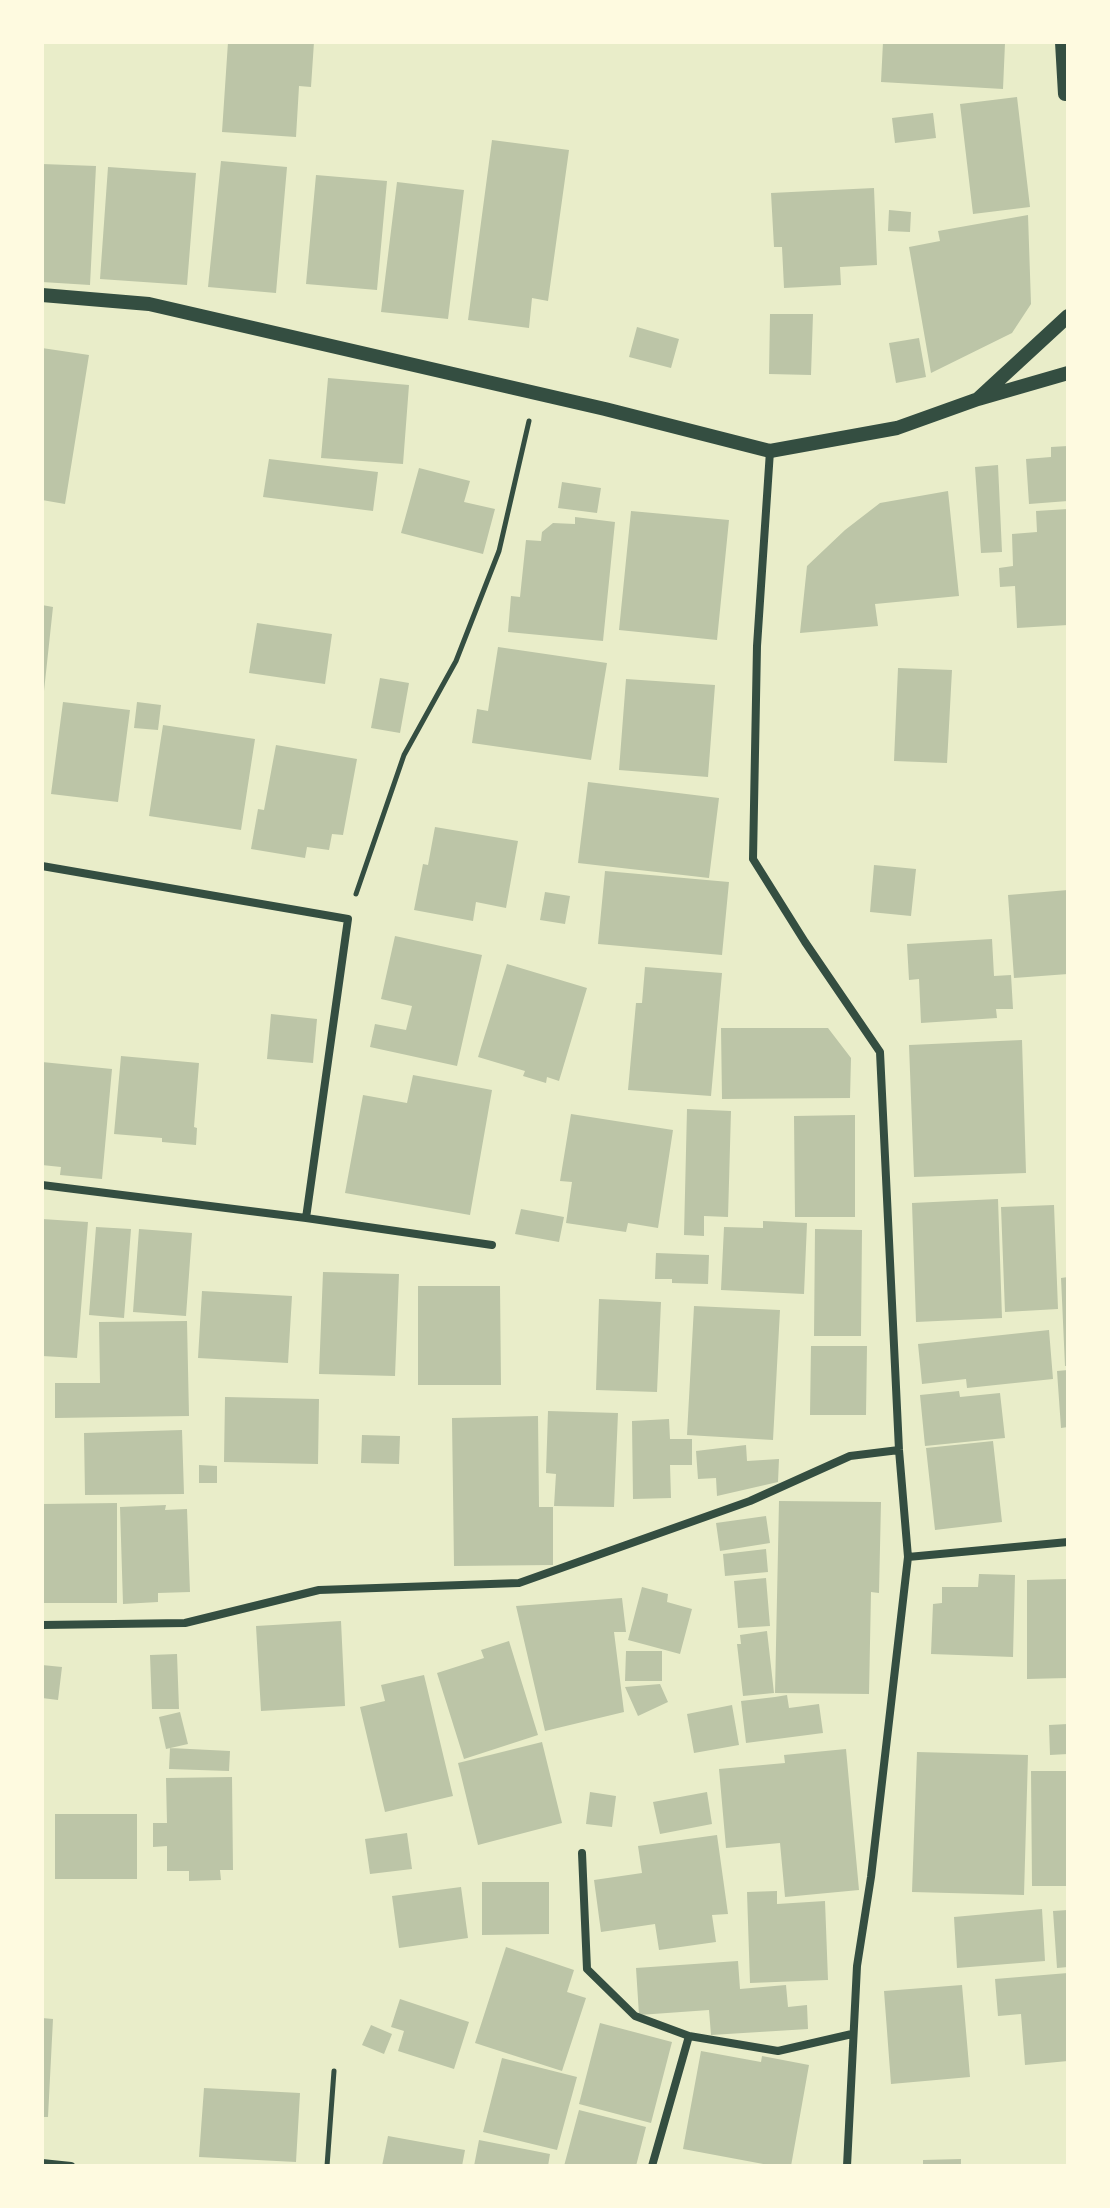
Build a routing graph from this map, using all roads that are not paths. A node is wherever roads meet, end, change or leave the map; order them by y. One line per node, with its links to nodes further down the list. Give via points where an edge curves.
1 (1062, 42): 2 (street)
2 (1067, 99)
3 (42, 295): 7 (street, via 149,304)
4 (1068, 316): 6 (street)
5 (1068, 373): 6 (street)
6 (978, 399): 7 (street, via 897,428)
7 (770, 451): 12 (street, via 757,646 753,859 880,1052)
8 (42, 866): 10 (street, via 348,919)
9 (42, 1185): 10 (street)
10 (306, 1218): 11 (street)
11 (492, 1245)
12 (899, 1450): 14 (street); 15 (street, via 850,1456 750,1501 519,1583 319,1590 185,1623)
13 (1068, 1542): 14 (street)
14 (908, 1557): 17 (street)
15 (42, 1625)
16 (582, 1853): 18 (street, via 587,1969 635,2016)
17 (852, 2034): 18 (street, via 778,2051); 22 (street)
18 (689, 2036): 21 (street)
19 (42, 2163): 20 (street)
20 (71, 2166)
21 (652, 2166)
22 (847, 2166)

